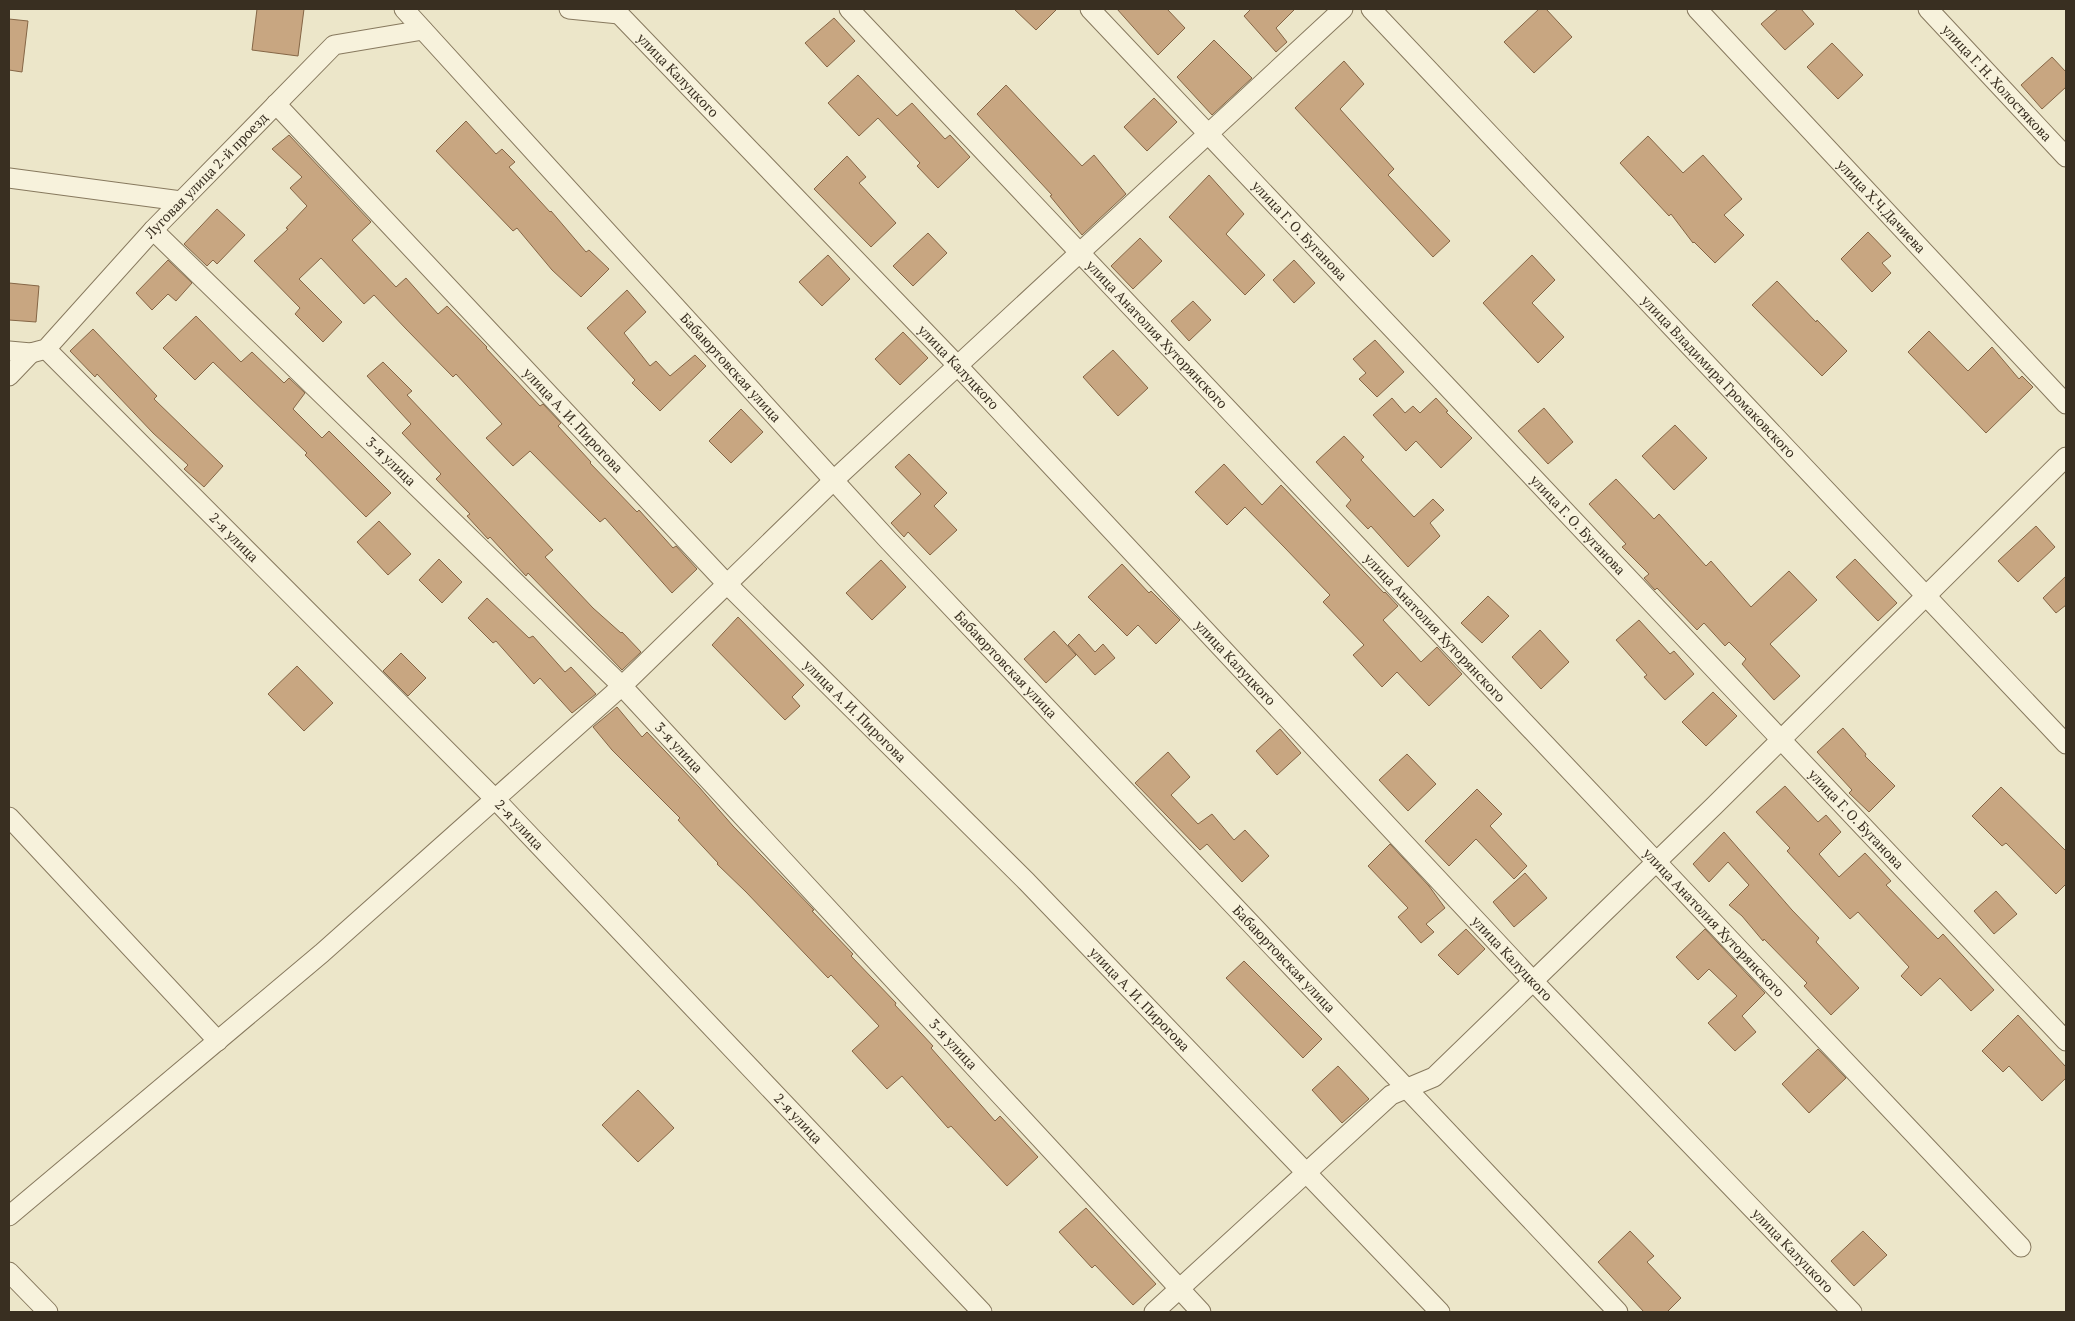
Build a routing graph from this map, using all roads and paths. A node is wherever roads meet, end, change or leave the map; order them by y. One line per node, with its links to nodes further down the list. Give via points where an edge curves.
1 (404, 9): 10 (street, Бабаюртовская улица)
2 (569, 9): 9 (street)
3 (849, 9): 17 (street, улица Анатолия Хуторянского)
4 (1090, 9): 12 (street, улица Г. О. Буганова)
5 (1343, 9): 12 (street)
6 (1371, 9): 26 (street, улица Владимира Громаковского)
7 (1697, 9): 22 (street, улица Х.Ч.Дачиева)
8 (1928, 9): 13 (street, улица Г. Н. Холостякова)
9 (619, 11): 20 (street, улица Калуцкого)
10 (423, 30): 11 (street, Луговая улица 2-й проезд, via 334,45); 24 (street, Бабаюртовская улица)
11 (276, 104): 15 (street, Луговая улица 2-й проезд); 25 (street, улица А. И. Пирогова)
12 (1208, 134): 17 (street); 28 (street, улица Г. О. Буганова)
13 (2066, 157)
14 (9, 178): 15 (street)
15 (181, 201): 16 (street, Луговая улица 2-й проезд)
16 (153, 230): 19 (street, Луговая улица 2-й проезд); 27 (street, 3-я улица)
17 (1080, 253): 20 (street); 32 (street, улица Анатолия Хуторянского)
18 (9, 351): 19 (street)
19 (38, 351): 21 (street, Луговая улица 2-й проезд); 30 (street, 2-я улица)
20 (957, 365): 24 (street); 33 (street, улица Калуцкого)
21 (9, 376)
22 (2066, 404)
23 (2066, 457): 26 (street)
24 (834, 480): 25 (street); 36 (street, Бабаюртовская улица)
25 (728, 584): 27 (street); 37 (street, улица А. И. Пирогова, via 1027,882)
26 (1926, 596): 28 (street); 29 (street, улица Владимира Громаковского)
27 (622, 686): 30 (street); 41 (street, 3-я улица)
28 (1781, 739): 32 (street); 35 (street, улица Г. О. Буганова)
29 (2066, 744)
30 (496, 800): 34 (street); 43 (street, 2-я улица)
31 (9, 817): 34 (street)
32 (1656, 862): 33 (street); 39 (street, улица Анатолия Хуторянского)
33 (1533, 981): 36 (street, via 1434,1077); 48 (street, улица Калуцкого)
34 (218, 1041): 38 (street)
35 (2066, 1041)
36 (1407, 1089): 37 (street, via 1391,1095); 47 (street, Бабаюртовская улица)
37 (1307, 1173): 41 (street); 46 (street, улица А. И. Пирогова)
38 (9, 1216)
39 (2021, 1248)
40 (9, 1272): 42 (street)
41 (1179, 1290): 44 (street); 45 (street, 3-я улица)
42 (48, 1312)
43 (982, 1312)
44 (1154, 1312)
45 (1201, 1312)
46 (1440, 1312)
47 (1618, 1312)
48 (1852, 1312)

